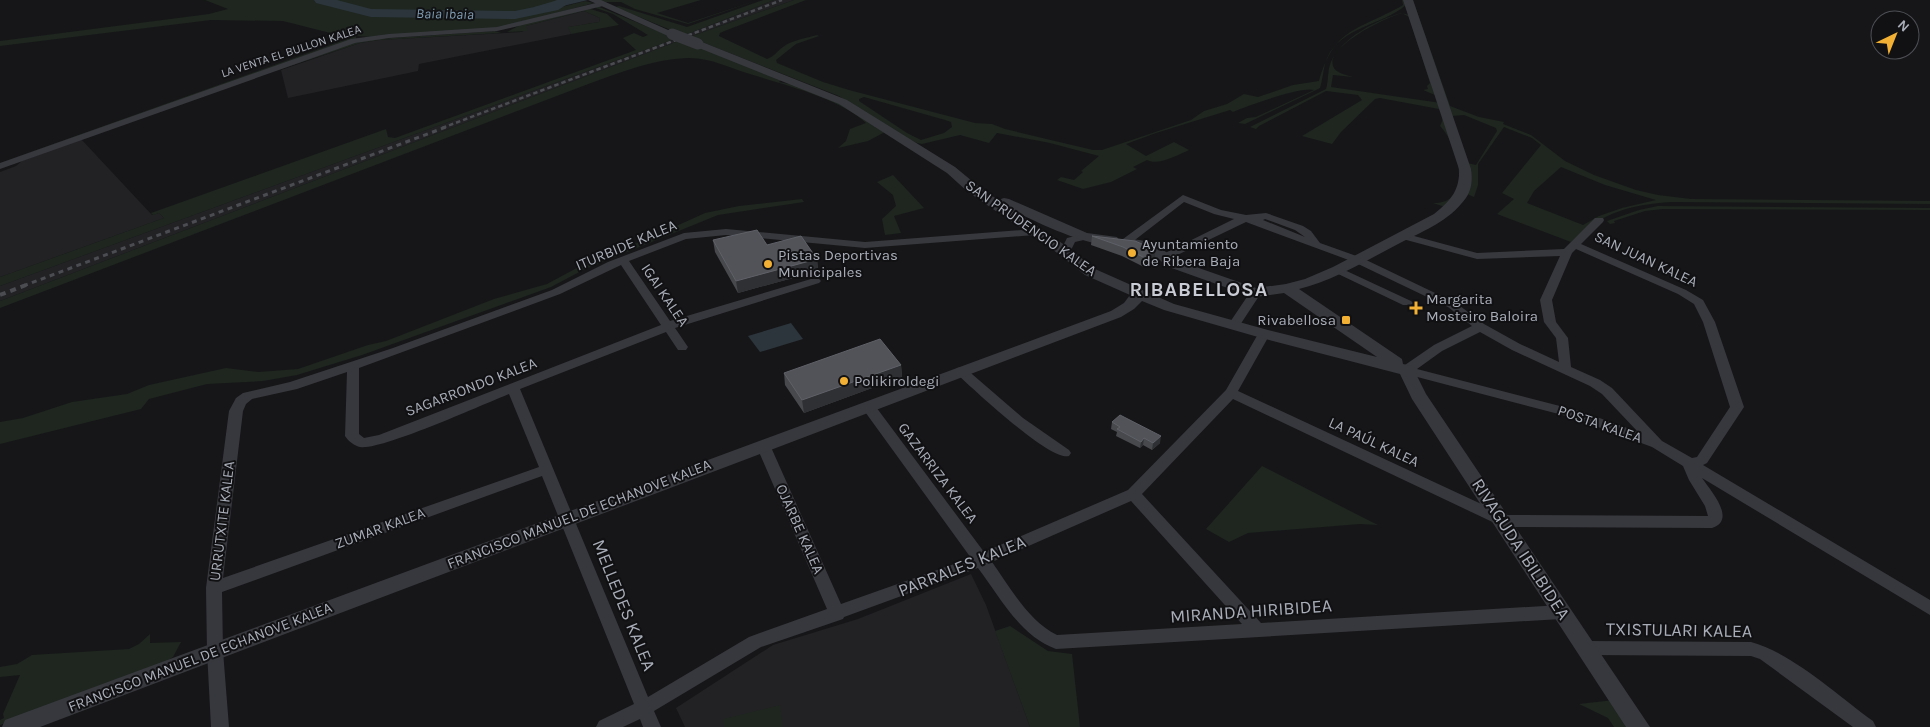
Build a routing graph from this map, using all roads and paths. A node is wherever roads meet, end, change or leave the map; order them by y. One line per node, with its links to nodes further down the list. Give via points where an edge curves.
1 (1408, 0): 8 (street, via 1465,169 1466,187 1452,207)
2 (595, 1): 3 (street, LA VENTA EL BULLON KALEA, via 497,29 354,41); 4 (street, SAN PRUDENCIO KALEA, bridge, via 833,97 951,170)
3 (0, 166)
4 (973, 189): 7 (street, SAN PRUDENCIO KALEA); 9 (street)
5 (1242, 219): 10 (street, via 1182,198); 13 (street); 15 (street, via 1257,221)
6 (1599, 220): 11 (street)
7 (1034, 232): 12 (street, SAN PRUDENCIO KALEA); 14 (street, ITURBIDE KALEA, via 865,245 726,232 677,238)
8 (1403, 236): 11 (street, via 1477,256); 15 (street)
9 (1084, 237): 10 (street); 12 (street, via 1071,240)
10 (1127, 241): 13 (street)
11 (1571, 248): 28 (street, via 1546,300 1550,322 1562,338); 38 (street, SAN JUAN KALEA, via 1682,292 1699,302 1709,322 1737,407 1702,460)
12 (1065, 252): 20 (street, SAN PRUDENCIO KALEA, via 1090,272)
13 (1164, 257): 19 (street, via 1171,263)
14 (623, 260): 23 (street, IGAI KALEA); 27 (street, ITURBIDE KALEA, via 556,292)
15 (1358, 260): 16 (street); 24 (street, via 1452,304)
16 (1338, 270): 18 (street); 21 (street)
17 (815, 281): 23 (street, SAGARRONDO KALEA)
18 (1287, 288): 19 (street); 29 (street)
19 (1255, 293): 22 (street)
20 (1140, 294): 22 (street, SAN PRUDENCIO KALEA, via 1169,307); 30 (street, FRANCISCO MANUEL DE ECHANOVE KALEA, via 1116,314)
21 (1407, 304)
22 (1234, 325): 25 (street, POSTA KALEA)
23 (668, 327): 26 (street, IGAI KALEA); 31 (street, SAGARRONDO KALEA)
24 (1480, 327): 28 (street, via 1516,347); 29 (street, via 1438,348)
25 (1264, 334): 29 (street, POSTA KALEA); 32 (street, PARRALES KALEA)
26 (682, 347)
27 (353, 366): 31 (street, SAGARRONDO KALEA, via 351,430 352,436 362,443 382,439); 33 (street, ITURBIDE KALEA)
28 (1565, 367): 35 (street, via 1607,391)
29 (1406, 370): 35 (street, POSTA KALEA); 42 (street, RIVAGUDA IBILBIDEA, via 1418,396)
30 (961, 371): 34 (street, FRANCISCO MANUEL DE ECHANOVE KALEA); 37 (street, via 1018,421)
31 (513, 388): 39 (street, MELLEDES KALEA)
32 (1230, 393): 40 (street, PARRALES KALEA); 42 (street, LA PAÚL KALEA)
33 (248, 396): 44 (street, URRUTXITE KALEA, via 240,401 236,411)
34 (868, 406): 36 (street, FRANCISCO MANUEL DE ECHANOVE KALEA); 43 (street, GAZARRIZA KALEA)
35 (1635, 429): 38 (street, POSTA KALEA)
36 (763, 445): 41 (street, FRANCISCO MANUEL DE ECHANOVE KALEA); 47 (street, OJARBE KALEA)
37 (1064, 453)
38 (1693, 464): 42 (street, via 1690,467 1692,474 1716,515 1712,522); 45 (street, POSTA KALEA)
39 (547, 469): 41 (street, MELLEDES KALEA); 44 (street, ZUMAR KALEA)
40 (1133, 494): 43 (street, PARRALES KALEA); 48 (street)
41 (568, 519): 50 (street, FRANCISCO MANUEL DE ECHANOVE KALEA); 51 (street, MELLEDES KALEA)
42 (1503, 521): 46 (street, RIVAGUDA IBILBIDEA)
43 (982, 560): 47 (street, PARRALES KALEA); 48 (street, MIRANDA HIRIBIDEA, via 1033,628 1044,638 1056,642)
44 (214, 588): 50 (street, URRUTXITE KALEA)
45 (1930, 608)
46 (1561, 612): 48 (street, MIRANDA HIRIBIDEA); 49 (street, RIVAGUDA IBILBIDEA)
47 (837, 614): 51 (street, PARRALES KALEA, via 755,642)
48 (1257, 630)
49 (1586, 648): 56 (street, RIVAGUDA IBILBIDEA); 57 (street, TXISTULARI KALEA, via 1751,649 1781,663)
50 (215, 651): 52 (street, FRANCISCO MANUEL DE ECHANOVE KALEA); 53 (street, URRUTXITE KALEA)
51 (644, 708): 54 (street, PARRALES KALEA); 55 (street, MELLEDES KALEA)
52 (24, 725)
53 (220, 727)
54 (605, 727)
55 (652, 727)
56 (1639, 727)
57 (1867, 727)

